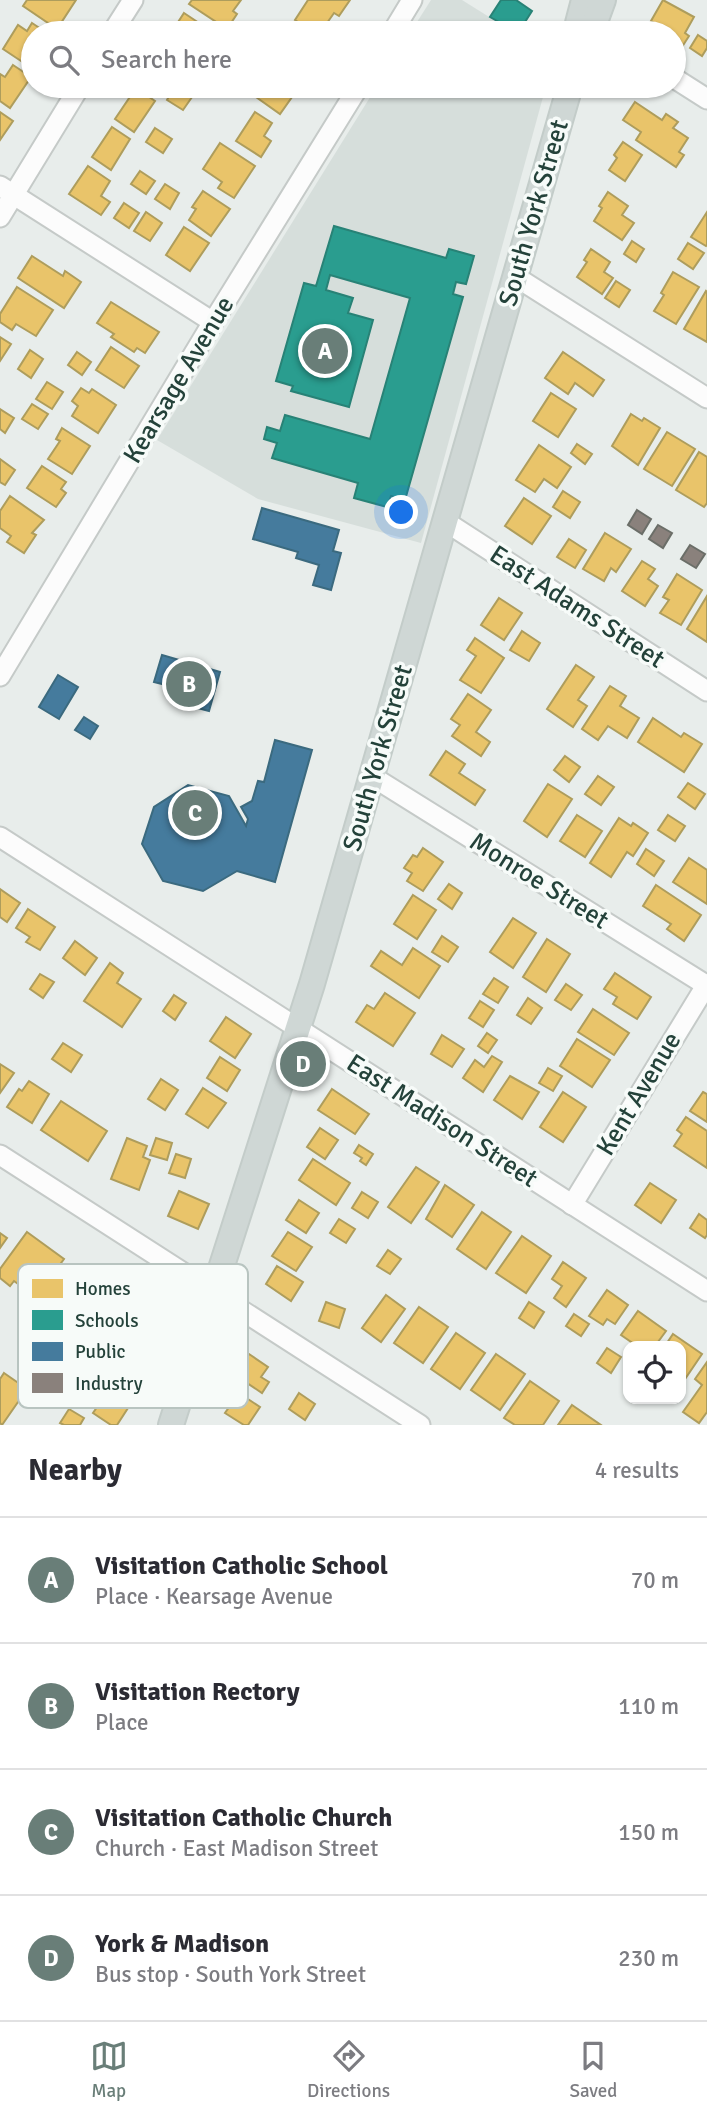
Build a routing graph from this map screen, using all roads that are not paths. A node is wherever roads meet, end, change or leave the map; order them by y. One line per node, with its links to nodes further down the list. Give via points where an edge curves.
1 (133, 0): 5 (street)
2 (412, 0): 6 (street)
3 (584, 0): 7 (main road)
4 (603, 0): 8 (main road)
5 (120, 21)
6 (399, 21)
7 (579, 21)
8 (596, 21)
9 (686, 86): 13 (street)
10 (72, 98): 14 (street)
11 (352, 98): 17 (street, Kearsage Avenue)
12 (567, 98): 16 (main road, South York Street)
13 (707, 99)
14 (7, 190): 15 (street); 17 (street)
15 (0, 217)
16 (516, 277): 18 (street); 19 (main road, South York Street)
17 (213, 322): 20 (street, Kearsage Avenue)
18 (707, 398)
19 (446, 522): 21 (street, East Adams Street); 22 (main road, South York Street)
20 (0, 676)
21 (707, 691)
22 (373, 777): 24 (street, Monroe Street); 25 (main road, South York Street)
23 (0, 837): 25 (street, East Madison Street)
24 (707, 984): 27 (street, Kent Avenue)
25 (297, 1028): 27 (street, East Madison Street); 29 (main road, South York Street)
26 (0, 1155): 28 (street)
27 (572, 1205): 30 (street, East Madison Street)
28 (169, 1264)
29 (222, 1264)
30 (707, 1291)
31 (248, 1314): 34 (street)
32 (176, 1408): 33 (main road, South York Street)
33 (171, 1425)
34 (420, 1425)

